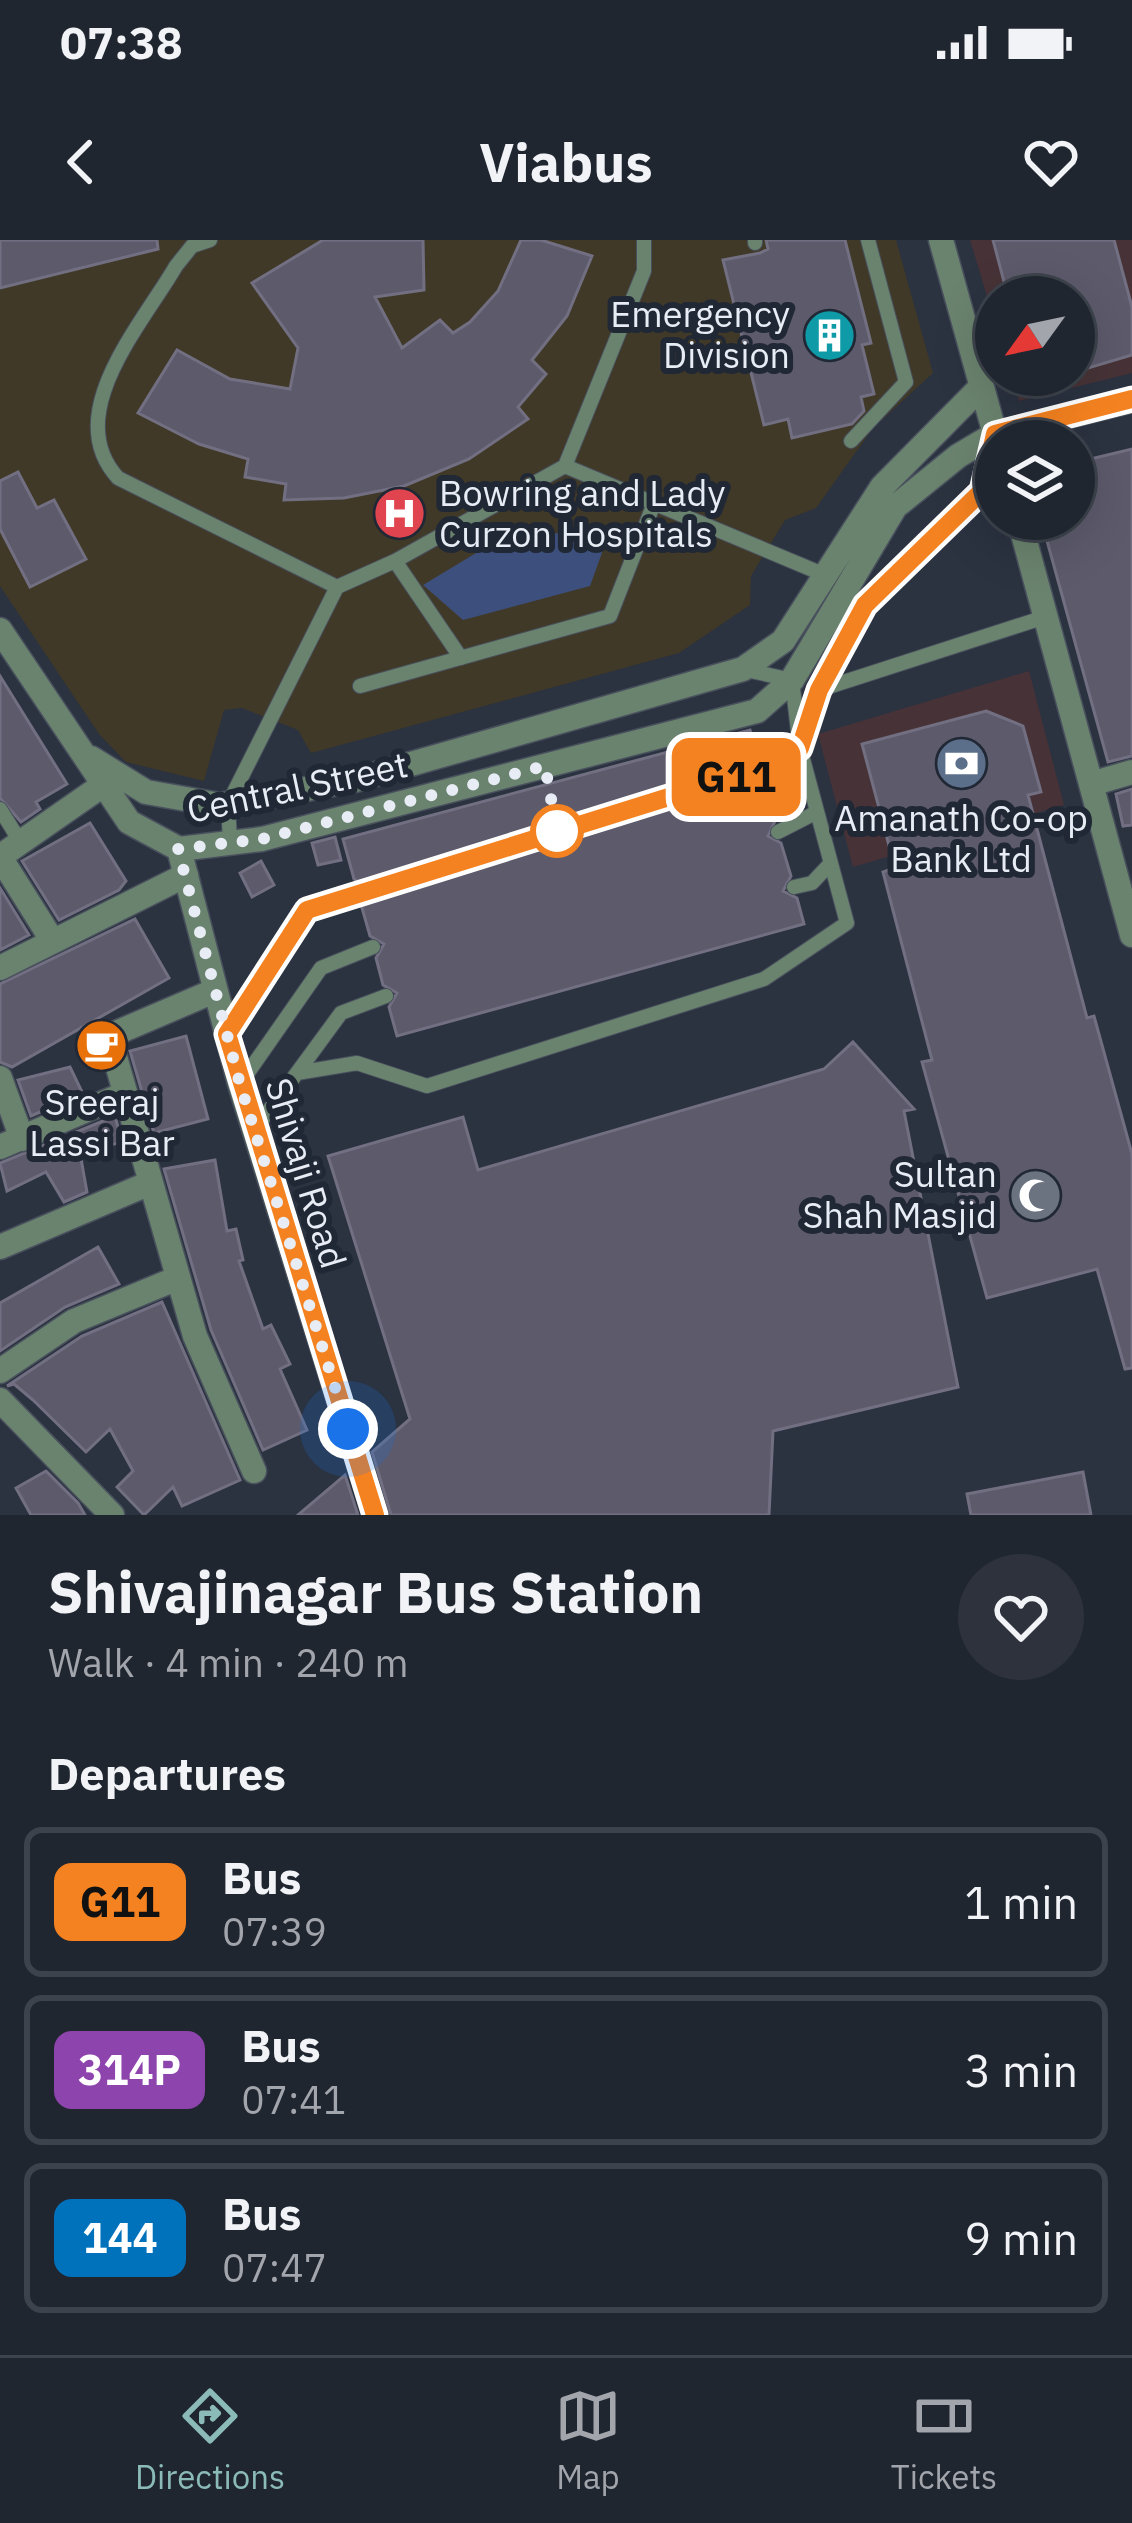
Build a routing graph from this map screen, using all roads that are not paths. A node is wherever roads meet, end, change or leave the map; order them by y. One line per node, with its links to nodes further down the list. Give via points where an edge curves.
1 (210, 240): 17 (lane, via 192,246 176,266 97,403 100,454 118,478)
2 (644, 240): 11 (lane, via 644,271)
3 (868, 240): 9 (lane, via 906,382)
4 (941, 240): 5 (street)
5 (975, 362)
6 (975, 394): 16 (street, Central Street, via 882,487)
7 (1132, 400): 8 (street, Central Street)
8 (1060, 420)
9 (851, 441)
10 (975, 448): 22 (street, Central Street, via 895,507)
11 (565, 466): 13 (lane); 15 (lane)
12 (975, 498): 24 (lane, via 865,605)
13 (653, 506): 16 (lane); 20 (lane, via 610,616)
14 (1025, 540): 18 (street)
15 (395, 561): 17 (lane); 20 (lane)
16 (825, 575): 21 (street, Central Street, via 783,641)
17 (338, 587): 31 (lane)
18 (1046, 617): 24 (lane); 29 (street)
19 (0, 630): 26 (street)
20 (461, 658): 23 (lane)
21 (743, 669): 22 (lane); 31 (street, Central Street, via 355,779)
22 (792, 680): 25 (lane); 35 (street, Central Street, via 757,711)
23 (360, 686)
24 (819, 690): 25 (lane)
25 (800, 748): 27 (lane); 33 (lane)
26 (79, 751): 30 (street, Central Street); 31 (street, Central Street, via 146,791)
27 (761, 770)
28 (1132, 772): 29 (street)
29 (1091, 784): 42 (street)
30 (103, 785): 36 (street, Central Street, via 129,822); 37 (street)
31 (228, 804): 35 (lane)
32 (0, 809): 37 (lane)
33 (817, 812): 34 (lane); 38 (lane)
34 (778, 832)
35 (230, 841): 36 (street, Central Street)
36 (178, 849): 39 (street, Shivaji Road)
37 (7, 852): 43 (street)
38 (830, 865): 40 (lane, via 812,883); 49 (lane, via 847,923 764,979 427,1086 357,1063)
39 (186, 875): 43 (street); 46 (street, Shivaji Road)
40 (794, 886)
41 (356, 890): 48 (lane, via 307,910)
42 (1132, 935)
43 (52, 940): 45 (street)
44 (373, 947): 51 (lane, via 321,968)
45 (0, 968)
46 (214, 991): 48 (street, Shivaji Road); 52 (street, via 109,1036)
47 (386, 996): 49 (lane, via 341,1013)
48 (227, 1034): 51 (street, Shivaji Road)
49 (297, 1073): 53 (lane)
50 (0, 1078): 54 (street)
51 (240, 1084): 53 (street, Shivaji Road)
52 (124, 1094): 54 (street); 55 (street)
53 (255, 1129): 62 (street, Shivaji Road)
54 (11, 1143)
55 (150, 1183): 56 (street); 57 (street)
56 (0, 1247)
57 (178, 1278): 58 (street, via 74,1321); 60 (street)
58 (0, 1371)
59 (0, 1400): 61 (street)
60 (254, 1471)
61 (112, 1515)
62 (375, 1515)

